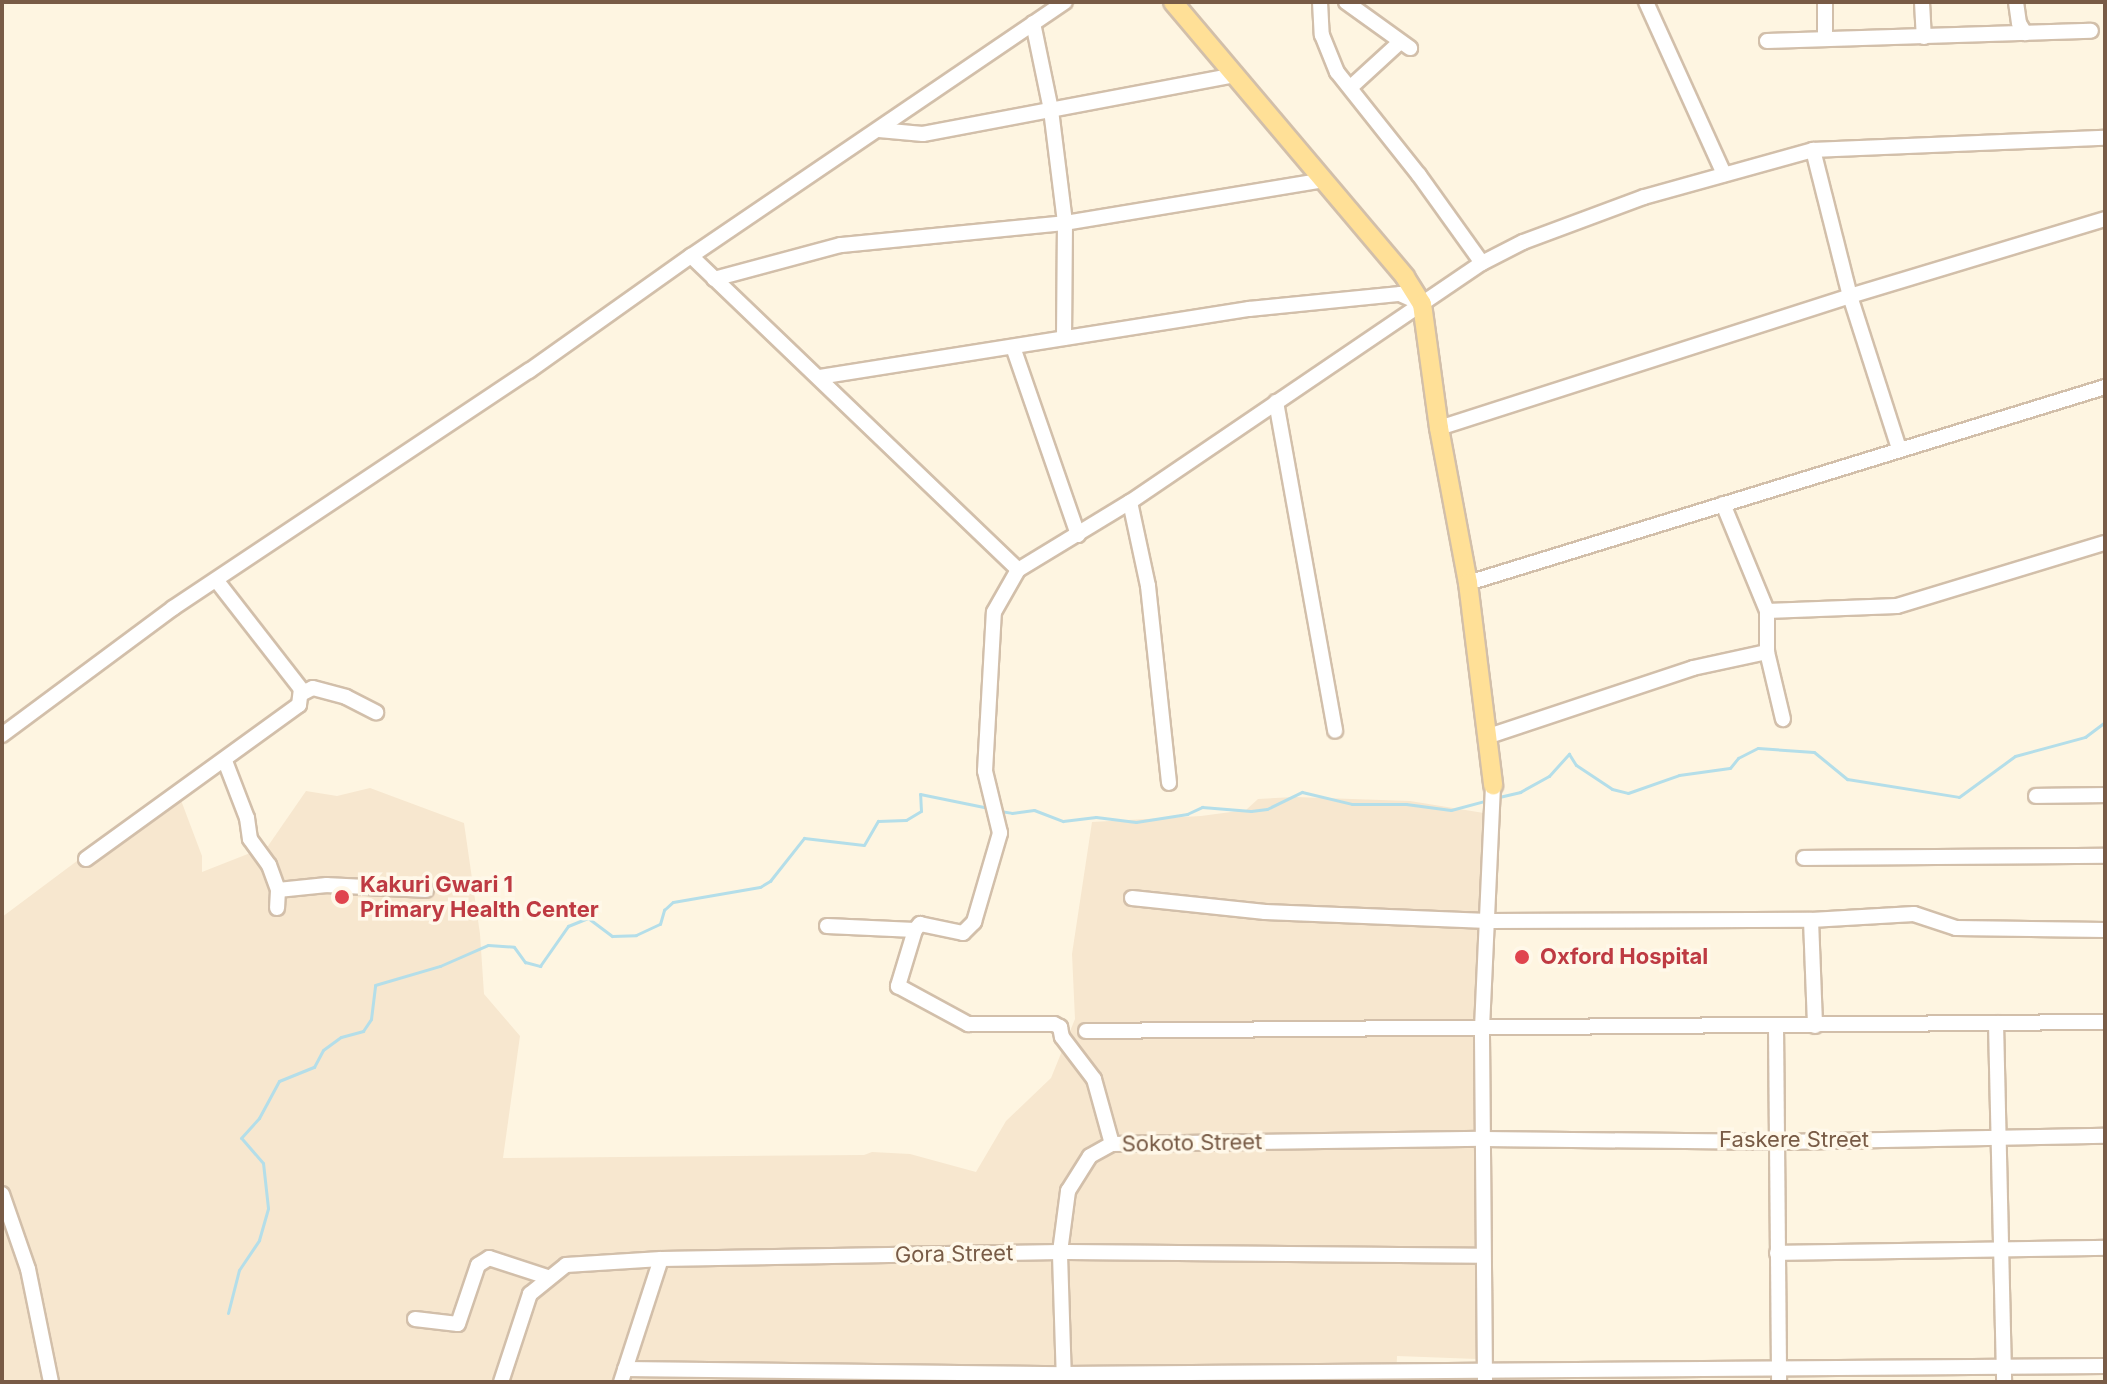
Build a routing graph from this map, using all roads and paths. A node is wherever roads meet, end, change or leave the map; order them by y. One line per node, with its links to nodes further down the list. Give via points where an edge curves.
1 (1065, 2): 9 (street)
2 (1173, 2): 15 (main road)
3 (1320, 2): 16 (street, via 1322,35 1337,72)
4 (1346, 2): 16 (street, via 1405,45)
5 (1646, 2): 21 (street)
6 (1825, 2): 13 (street)
7 (1922, 2): 12 (street)
8 (2016, 2): 11 (street)
9 (1033, 23): 17 (street); 18 (street)
10 (2091, 31): 11 (street)
11 (2025, 33): 12 (street)
12 (1924, 37): 13 (street)
13 (1825, 39): 14 (street)
14 (1767, 41)
15 (1234, 75): 17 (street); 22 (main road)
16 (1352, 86): 26 (street)
17 (1051, 110): 18 (street, via 923,134); 24 (street)
18 (879, 130): 25 (street)
19 (2105, 138): 20 (street)
20 (1813, 150): 21 (street); 28 (street)
21 (1724, 174): 26 (street, via 1550,232)
22 (1324, 180): 24 (street); 29 (main road)
23 (2105, 219): 28 (street)
24 (1065, 223): 27 (street, via 841,245); 30 (street)
25 (691, 256): 27 (street); 42 (street)
26 (1482, 263): 29 (street)
27 (714, 279): 32 (street)
28 (1850, 296): 35 (street); 36 (street)
29 (1422, 304): 30 (street, via 1400,294 1249,309); 34 (street); 35 (main road)
30 (1064, 338): 31 (street)
31 (1013, 347): 32 (street); 39 (street)
32 (819, 377): 41 (street)
33 (2105, 387): 36 (street)
34 (1276, 402): 37 (street); 49 (street)
35 (1439, 428): 43 (main road)
36 (1899, 449): 38 (street)
37 (1130, 502): 39 (street); 53 (street, via 1148,586)
38 (1723, 504): 43 (street); 44 (street)
39 (1078, 535): 41 (street)
40 (2105, 543): 44 (street, via 1897,606)
41 (1018, 570): 67 (street, via 994,612 985,771 999,845 969,930 920,924)
42 (216, 580): 46 (street); 50 (street)
43 (1468, 583): 51 (main road)
44 (1767, 611): 45 (street)
45 (1767, 652): 48 (street); 51 (street, via 1693,668)
46 (301, 694): 47 (street, via 313,688); 52 (street, via 299,705)
47 (376, 712)
48 (1783, 719)
49 (1335, 731)
50 (2, 735)
51 (1489, 736): 54 (main road)
52 (225, 761): 59 (street); 60 (street, via 250,839 269,865)
53 (1169, 783)
54 (1493, 785): 65 (street)
55 (2105, 795): 56 (street)
56 (2036, 796)
57 (2105, 856): 58 (street)
58 (1804, 858)
59 (86, 859)
60 (278, 890): 61 (street, via 327,885); 63 (street)
61 (426, 890)
62 (1132, 898): 65 (street, via 1265,912)
63 (277, 908)
64 (1811, 920): 65 (street); 68 (street, via 1914,914 1956,928); 72 (street)
65 (1488, 921): 73 (street)
66 (827, 926): 67 (street)
67 (915, 930): 79 (street, via 898,986 968,1024 1060,1027 1094,1079)
68 (2105, 930)
69 (2105, 1022): 70 (street)
70 (1996, 1023): 72 (street); 76 (street)
71 (1776, 1026): 72 (street); 73 (street); 78 (street)
72 (1815, 1026)
73 (1482, 1028): 74 (street); 77 (street)
74 (1086, 1031)
75 (2105, 1136): 76 (street, Faskere Street)
76 (2000, 1137): 78 (street, Faskere Street); 82 (street)
77 (1483, 1139): 78 (street, Faskere Street); 79 (street, Sokoto Street); 85 (street)
78 (1780, 1142): 84 (street)
79 (1112, 1144): 83 (street, Sokoto Street, via 1090,1156 1068,1191)
80 (2, 1194): 98 (street, via 28,1269)
81 (2105, 1248): 82 (street)
82 (2003, 1249): 84 (street); 90 (street)
83 (1060, 1252): 85 (street, Gora Street); 86 (street, Gora Street); 96 (street, Sokoto Street)
84 (1777, 1253): 92 (street)
85 (1482, 1256): 95 (street)
86 (661, 1259): 87 (street, Gora Street, via 566,1265); 91 (street)
87 (547, 1277): 88 (street, via 489,1258 478,1265 458,1324); 99 (street, via 530,1294)
88 (415, 1319)
89 (2105, 1366): 90 (street)
90 (2004, 1375): 92 (street)
91 (623, 1376): 93 (street)
92 (1779, 1376): 95 (street)
93 (742, 1377): 94 (street)
94 (1011, 1377): 96 (street)
95 (1486, 1377): 97 (street)
96 (1064, 1378): 97 (street)
97 (1173, 1378)
98 (51, 1382)
99 (501, 1382)

